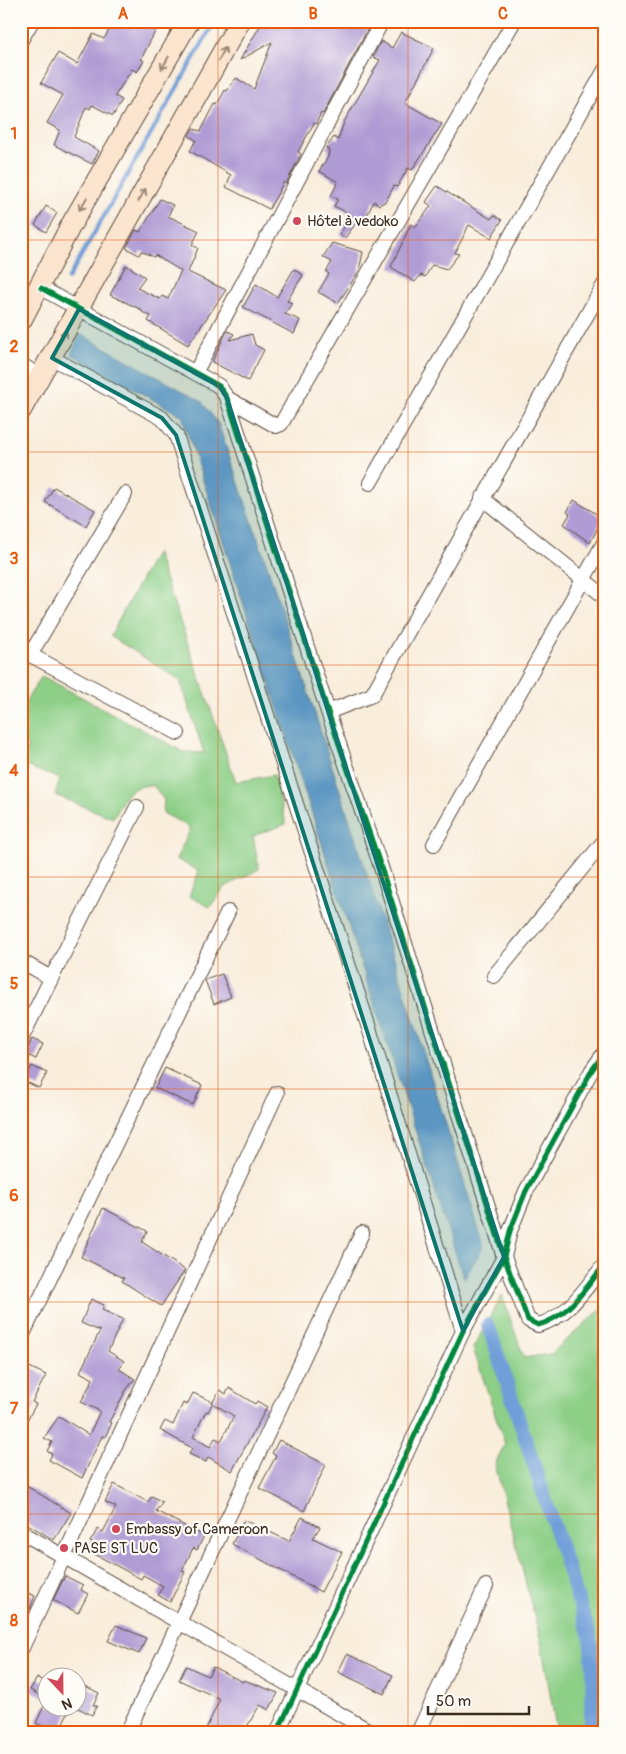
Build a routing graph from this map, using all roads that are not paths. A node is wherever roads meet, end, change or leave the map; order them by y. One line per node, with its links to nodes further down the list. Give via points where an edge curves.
1 (32, 21): 6 (street)
2 (189, 21): 9 (street, one-way to 9, via 71,225)
3 (240, 21): 10 (street, one-way to 3)
4 (382, 21): 14 (street)
5 (514, 21): 16 (street, via 281,424 276,426)
6 (21, 40)
7 (605, 70): 18 (street)
8 (605, 283): 20 (street)
9 (41, 288): 10 (street); 11 (street)
10 (78, 309): 12 (street, one-way to 10); 14 (street)
11 (21, 321)
12 (52, 358): 15 (street); 40 (street, via 162,418 176,434 368,1025)
13 (21, 364): 15 (street)
14 (195, 373): 16 (street, via 220,386)
15 (40, 377): 17 (street)
16 (227, 398): 25 (street)
17 (21, 410)
18 (370, 483)
19 (125, 494): 24 (street)
20 (482, 498): 22 (street); 25 (street, via 372,695)
21 (605, 541): 22 (street)
22 (582, 580): 23 (street); 29 (street)
23 (605, 598)
24 (26, 653): 26 (street)
25 (328, 712): 38 (street, via 380,864)
26 (178, 733)
27 (136, 807): 33 (street)
28 (605, 840): 32 (street)
29 (434, 844)
30 (228, 912): 41 (street)
31 (21, 961): 33 (street)
32 (494, 976)
33 (52, 978): 34 (street)
34 (21, 1039)
35 (605, 1052): 38 (street, via 526,1191 510,1231)
36 (277, 1093): 43 (street)
37 (362, 1233): 45 (street)
38 (504, 1257): 39 (street, via 522,1308 528,1320 538,1326 561,1316 572,1306); 40 (street)
39 (605, 1264)
40 (463, 1331): 47 (street)
41 (21, 1338)
42 (21, 1532): 43 (street)
43 (62, 1557): 45 (street); 46 (street)
44 (486, 1586): 51 (street)
45 (178, 1623): 47 (street); 48 (street)
46 (21, 1650)
47 (297, 1690): 49 (street); 50 (street)
48 (127, 1733)
49 (277, 1733)
50 (373, 1733)
51 (418, 1733)

